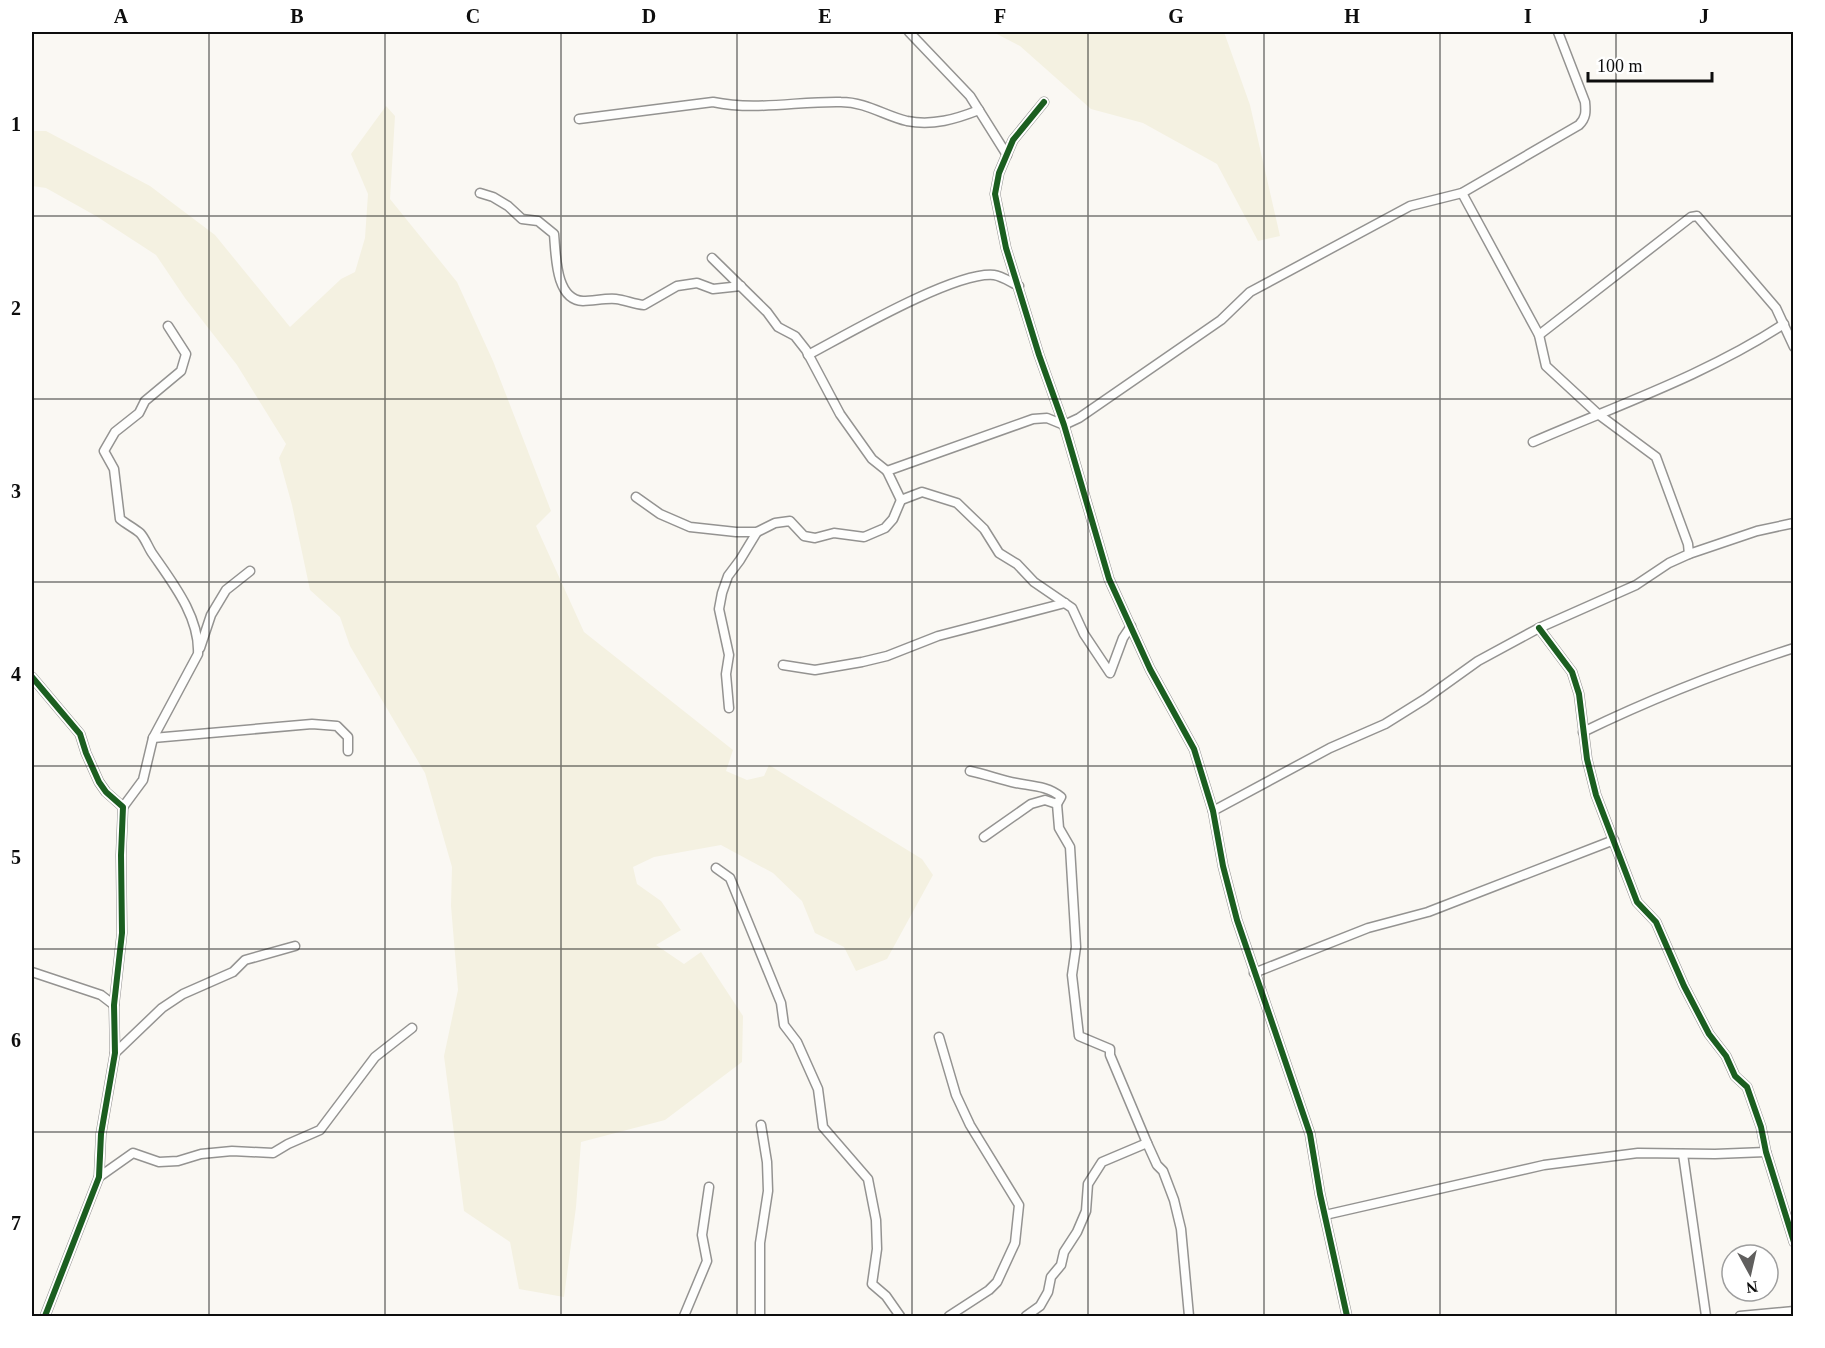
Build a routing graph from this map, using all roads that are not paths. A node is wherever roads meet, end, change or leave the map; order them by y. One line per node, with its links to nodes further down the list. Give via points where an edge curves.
1 (909, 32): 4 (street)
2 (1557, 32): 8 (street, via 1585,102 1584,121)
3 (1044, 102): 6 (street)
4 (979, 110): 5 (street, via 930,123 906,121 876,108 845,102 760,107 713,102); 6 (street)
5 (579, 119)
6 (1007, 155): 11 (street, via 995,195)
7 (480, 193): 10 (street, via 508,206 522,219 538,221 554,234 560,278 572,298 618,299 644,305 677,286)
8 (1462, 193): 14 (street); 18 (street, via 1410,206 1250,292 1221,320)
9 (712, 258): 10 (street)
10 (741, 286): 16 (street, via 778,327 795,336)
11 (1019, 286): 16 (street, via 994,275 959,281); 18 (street)
12 (1784, 324): 14 (street, via 1776,308 1702,219 1694,216); 15 (street); 17 (street, via 1692,375)
13 (168, 326): 31 (street, via 186,354 181,371 115,432 104,451 114,469 120,519 141,534 173,582 195,626)
14 (1539, 334): 17 (street, via 1546,366)
15 (1794, 347)
16 (808, 355): 20 (street, via 840,414 872,459)
17 (1598, 414): 19 (street); 25 (street, via 1656,457)
18 (1064, 425): 20 (street, via 1047,418 1033,419); 28 (street, via 1109,579)
19 (1533, 442)
20 (887, 471): 22 (street)
21 (636, 497): 24 (street, via 660,514 690,526)
22 (901, 500): 24 (street, via 885,528 864,537 834,533 815,538 804,536 790,521); 27 (street, via 922,492 957,503 984,529 999,553)
23 (1794, 523): 25 (street)
24 (757, 532): 34 (street, via 728,576 719,609 729,655)
25 (1689, 554): 29 (street, via 1636,585)
26 (250, 571): 31 (street, via 226,590 211,615)
27 (1065, 603): 28 (street, via 1072,608 1110,673); 32 (street, via 938,636 887,656 814,670)
28 (1131, 626): 41 (street, via 1194,749)
29 (1539, 627): 35 (street, via 1572,672); 41 (street, via 1478,661 1385,724 1330,747)
30 (1794, 648): 35 (street)
31 (198, 654): 36 (street)
32 (783, 665)
33 (32, 676): 40 (street, via 80,734 99,782)
34 (729, 708)
35 (1583, 732): 43 (street, via 1596,795)
36 (153, 738): 37 (street, via 312,724 337,726 348,737); 40 (street, via 143,780)
37 (348, 751)
38 (970, 771): 39 (street, via 1040,786 1061,797)
39 (1057, 804): 42 (street, via 1031,804); 53 (street, via 1059,828 1070,847 1076,947 1072,975 1079,1036 1110,1049)
40 (123, 807): 48 (street, via 122,933)
41 (1213, 811): 47 (street, via 1223,866)
42 (984, 837)
43 (1614, 840): 47 (street, via 1428,912 1368,928); 54 (street, via 1637,902 1656,922 1708,1034 1726,1056 1735,1076 1747,1087)
44 (716, 868): 64 (street, via 730,878 782,1003 784,1025 811,1072 818,1089 823,1127 868,1179 876,1220 872,1284)
45 (296, 946): 51 (street, via 245,960 233,972 183,994 162,1008)
46 (32, 972): 48 (street, via 101,995)
47 (1254, 973): 58 (street, via 1310,1134)
48 (114, 1005): 51 (street)
49 (412, 1028): 56 (street, via 375,1057 320,1130 273,1154 232,1151 159,1162 133,1153)
50 (939, 1037): 65 (street, via 956,1095 970,1125 1019,1206 1015,1243 997,1282)
51 (115, 1053): 56 (street, via 101,1134)
52 (761, 1125): 63 (street, via 768,1191 760,1244)
53 (1147, 1143): 66 (street, via 1102,1162 1088,1184 1086,1211 1064,1252 1062,1265 1052,1277 1040,1306); 67 (street, via 1163,1171 1181,1229)
54 (1766, 1152): 55 (street); 59 (street)
55 (1683, 1154): 58 (street, via 1638,1153 1544,1165); 69 (street)
56 (99, 1177): 61 (street)
57 (709, 1187): 62 (street, via 702,1234 707,1261)
58 (1325, 1215): 68 (street)
59 (1794, 1242)
60 (1794, 1311): 70 (street)
61 (45, 1317)
62 (684, 1317)
63 (760, 1317)
64 (900, 1317)
65 (949, 1317)
66 (1026, 1317)
67 (1189, 1317)
68 (1347, 1317)
69 (1706, 1317)
70 (1740, 1317)

